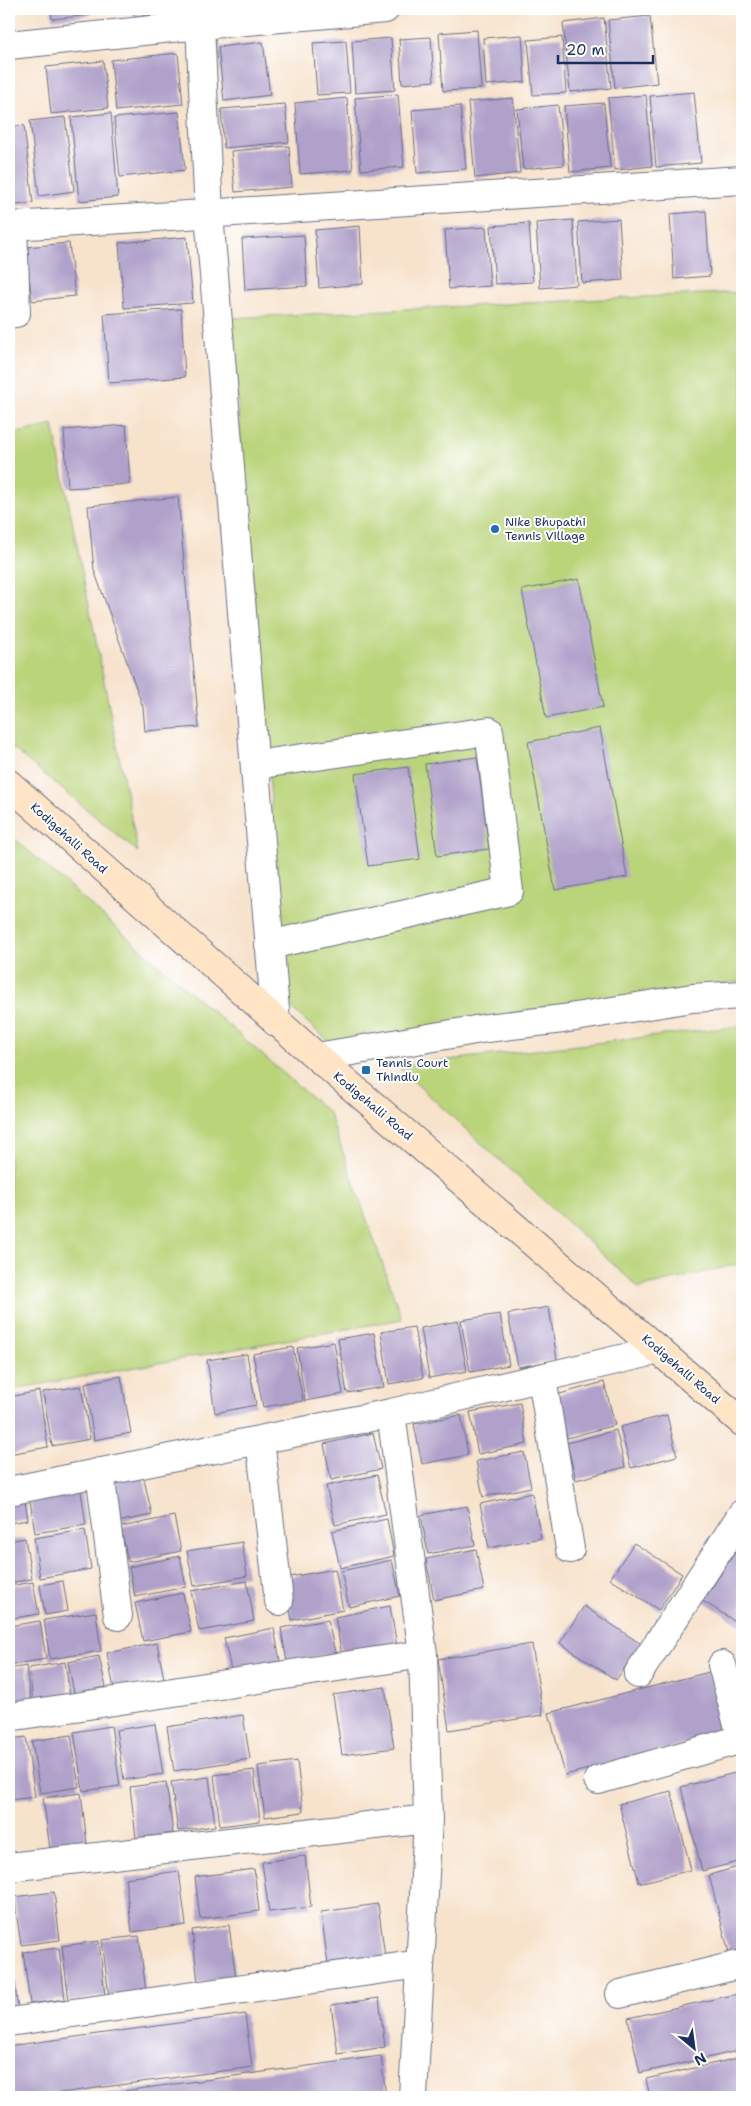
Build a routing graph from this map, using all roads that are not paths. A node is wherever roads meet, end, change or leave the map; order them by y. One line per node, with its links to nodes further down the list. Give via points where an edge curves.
1 (385, 9): 2 (street)
2 (200, 25): 3 (street); 5 (street)
3 (9, 45)
4 (742, 180): 5 (street)
5 (209, 214): 6 (street, via 13,226 16,314); 7 (street)
6 (9, 314)
7 (254, 765): 9 (street); 9 (street, via 489,731 509,891)
8 (9, 784): 11 (main road, Kodigehalli Road)
9 (269, 946): 11 (street)
10 (742, 995): 12 (street, via 692,998)
11 (276, 1022): 12 (main road, Kodigehalli Road)
12 (316, 1057): 13 (main road, Kodigehalli Road)
13 (659, 1350): 14 (street); 16 (main road, Kodigehalli Road)
14 (542, 1378): 15 (street); 21 (street)
15 (391, 1414): 17 (street); 24 (street)
16 (742, 1422)
17 (260, 1440): 18 (street); 22 (street)
18 (100, 1472): 19 (street); 23 (street)
19 (9, 1491)
20 (742, 1514): 26 (street)
21 (570, 1550)
22 (279, 1601)
23 (118, 1616)
24 (424, 1654): 27 (street); 30 (street)
25 (722, 1666): 28 (street)
26 (638, 1674)
27 (9, 1718)
28 (742, 1739): 29 (street)
29 (598, 1780)
30 (428, 1819): 31 (street); 32 (street)
31 (9, 1867)
32 (420, 1964): 35 (street); 36 (street)
33 (742, 1964): 34 (street)
34 (620, 1994)
35 (9, 2022)
36 (413, 2097)

